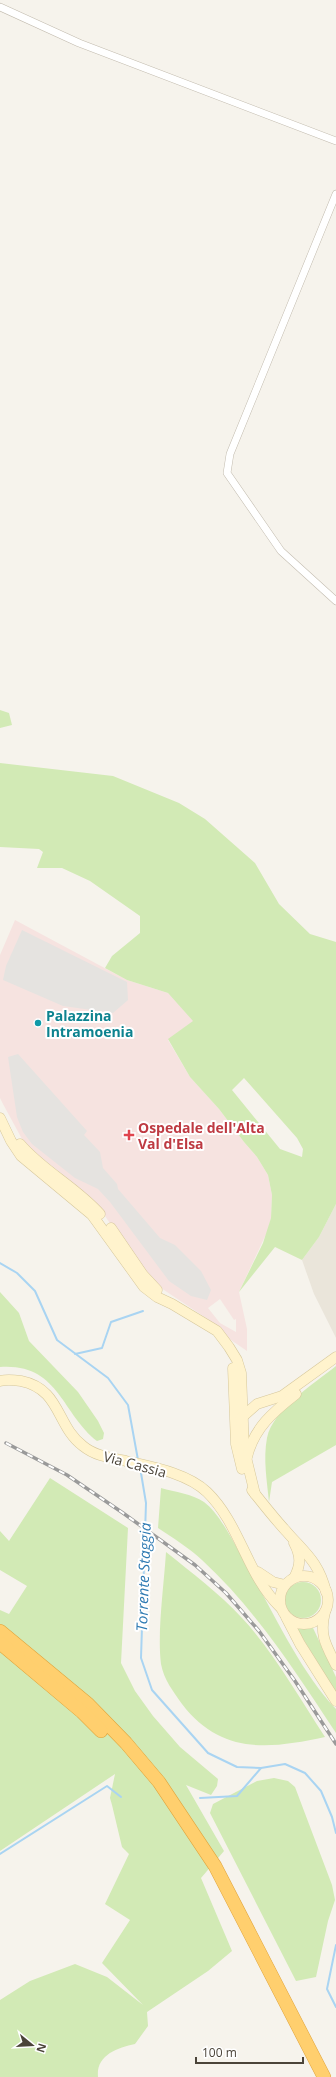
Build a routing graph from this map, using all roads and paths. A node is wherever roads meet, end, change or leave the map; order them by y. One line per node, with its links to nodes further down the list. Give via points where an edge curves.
1 (0, 7): 2 (street, via 79,43)
2 (336, 141)
3 (336, 194): 4 (street, via 230,454 227,473 281,551)
4 (336, 601)
5 (0, 1115): 7 (main road, via 29,1154 90,1203 111,1228 143,1275)
6 (0, 1118): 7 (main road, via 21,1156 87,1210 141,1284 157,1297)
7 (172, 1304): 8 (main road)
8 (205, 1325): 12 (main road, via 219,1334 234,1354 241,1373); 15 (main road, via 223,1347 233,1367 235,1438)
9 (336, 1357): 13 (main road, via 282,1396)
10 (336, 1363): 16 (main road, via 269,1416 256,1434)
11 (0, 1382): 19 (main road, Via Cassia, via 16,1380 39,1387 51,1398 74,1436 88,1450 167,1472 198,1484 226,1518)
12 (242, 1393): 13 (main road); 14 (main road)
13 (260, 1402): 14 (main road)
14 (243, 1416): 15 (main road, via 239,1420); 16 (main road)
15 (238, 1454): 17 (main road, via 244,1474)
16 (246, 1461): 17 (main road)
17 (255, 1494): 18 (main road)
18 (292, 1539): 20 (main road, via 300,1558); 22 (main road, via 314,1561 321,1573)
19 (255, 1570): 21 (main road, Via Cassia, via 268,1580); 23 (main road, Via Cassia)
20 (294, 1578): 21 (main road); 22 (main road, via 310,1577 323,1585)
21 (285, 1585): 23 (main road, via 279,1599)
22 (326, 1592): 24 (main road, via 328,1599)
23 (280, 1607): 25 (main road, Via Cassia)
24 (325, 1611): 25 (main road, via 314,1622 307,1624 292,1622); 28 (main road, via 322,1622 323,1636)
25 (286, 1617): 29 (main road, Via Cassia)
26 (0, 1632): 31 (highway, via 88,1704 159,1782 215,1866)
27 (0, 1643): 30 (highway, via 82,1712 121,1750 154,1788 209,1870)
28 (336, 1665)
29 (336, 1701)
30 (314, 2077)
31 (324, 2077)

